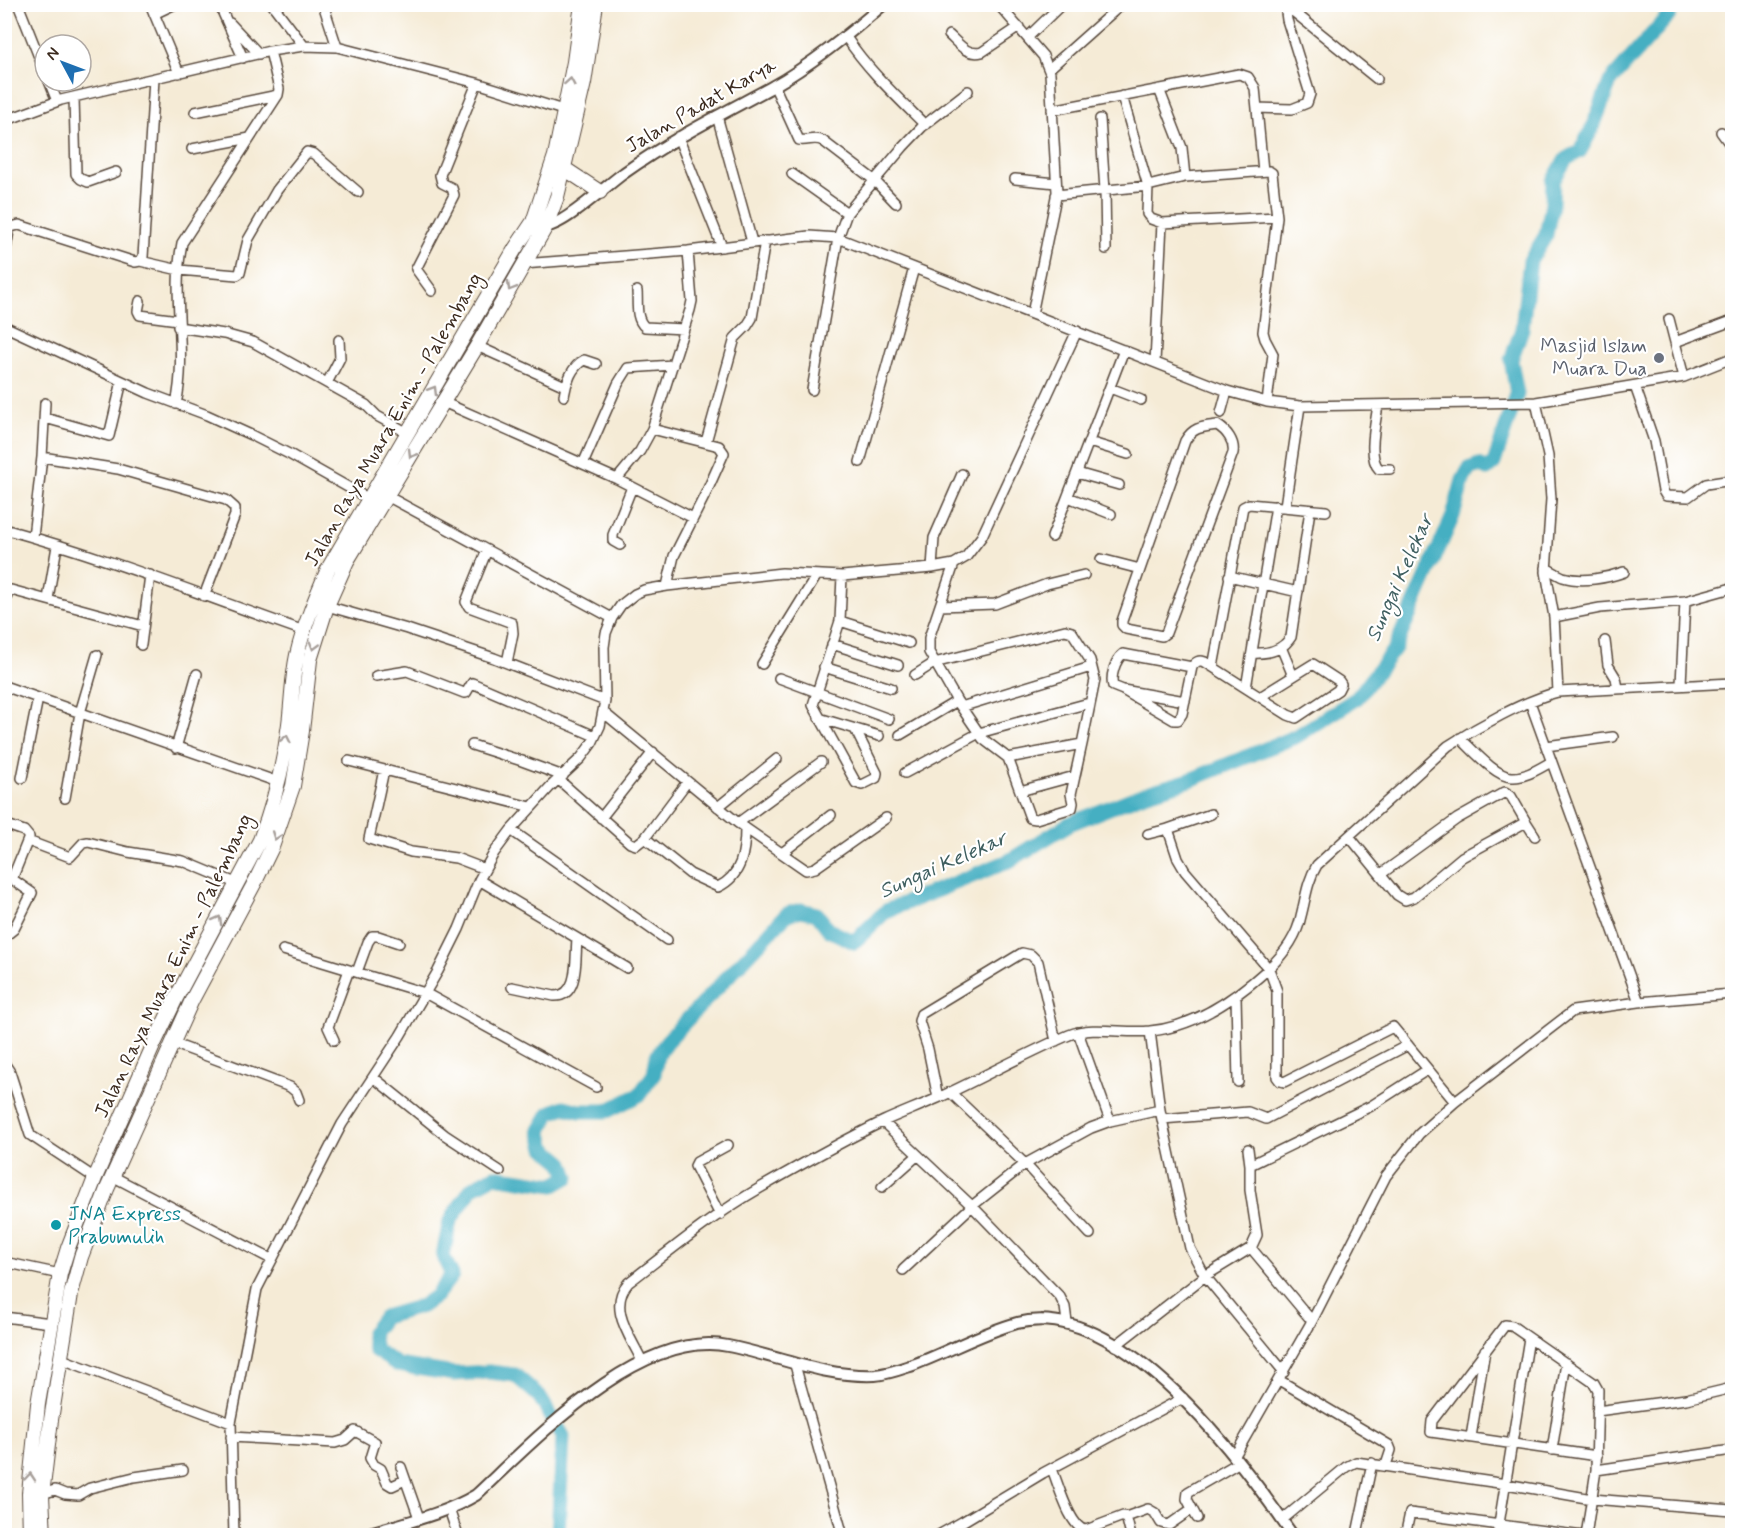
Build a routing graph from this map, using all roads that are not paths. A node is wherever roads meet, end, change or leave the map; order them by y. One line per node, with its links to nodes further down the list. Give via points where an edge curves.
1 (18, 4): 19 (street)
2 (175, 4): 13 (street)
3 (219, 4): 14 (street)
4 (272, 4): 20 (street)
5 (323, 4): 21 (street)
6 (582, 4): 40 (main road, Jalan Raya Muara Enim - Palembang, one-way to 6)
7 (596, 4): 51 (main road, Jalan Raya Muara Enim - Palembang, via 584,83)
8 (884, 4): 17 (street, Jalan Padat Karya)
9 (998, 4): 15 (street)
10 (1062, 4): 18 (street)
11 (1122, 4): 25 (street)
12 (1284, 5): 28 (street); 38 (street, via 1310,94 1306,103 1292,110)
13 (152, 9): 26 (street)
14 (225, 16): 23 (street); 24 (street)
15 (1018, 27): 16 (street, via 976,54); 18 (street)
16 (949, 35)
17 (846, 37): 30 (street, Jalan Padat Karya); 45 (street, via 888,89)
18 (1028, 37): 25 (street)
19 (33, 42)
20 (304, 46): 21 (street); 22 (street)
21 (337, 47): 29 (street)
22 (270, 51): 23 (street); 34 (street)
23 (259, 54): 24 (street)
24 (243, 58): 26 (street)
25 (1050, 68): 39 (street)
26 (179, 73): 27 (street)
27 (154, 79): 36 (street); 76 (street, via 144,252)
28 (1377, 79)
29 (477, 83): 40 (street); 81 (street, via 441,175 442,183 452,188 454,195 416,269)
30 (774, 85): 42 (street, Jalan Padat Karya); 57 (street, via 799,140 819,139)
31 (1159, 89): 35 (street); 38 (street, via 1239,74 1248,77 1255,88); 55 (street, via 1182,147)
32 (968, 91): 45 (street)
33 (54, 93): 37 (street)
34 (278, 95): 41 (street); 48 (street)
35 (1122, 96): 39 (street); 59 (street)
36 (74, 97): 37 (street); 53 (street, via 76,174 88,182)
37 (57, 101): 44 (street)
38 (1257, 108): 52 (street)
39 (1052, 110): 58 (street)
40 (566, 111): 51 (main road, Jalan Raya Muara Enim - Palembang)
41 (195, 112)
42 (717, 116): 47 (street, Jalan Padat Karya); 71 (street)
43 (1100, 119): 60 (street)
44 (4, 122)
45 (925, 124): 57 (street)
46 (1720, 132): 49 (street)
47 (678, 137): 62 (street, Jalan Padat Karya); 72 (street)
48 (250, 138): 50 (street); 80 (street, via 183,239)
49 (1732, 147)
50 (192, 149)
51 (558, 165): 62 (main road); 68 (main road, Jalan Raya Muara Enim - Palembang)
52 (1263, 171): 55 (street); 66 (street, via 1273,175)
53 (116, 172)
54 (792, 174): 65 (street)
55 (1185, 177): 59 (street)
56 (1015, 179): 58 (street)
57 (874, 180): 64 (street); 65 (street)
58 (1056, 183): 63 (street)
59 (1148, 186): 60 (street); 67 (street, via 1147,214)
60 (1105, 190): 63 (street); 73 (street)
61 (358, 192): 80 (street, via 307,152 277,190 248,240 240,273)
62 (600, 192): 68 (street, Jalan Padat Karya, via 552,226)
63 (1056, 195): 84 (street)
64 (896, 203)
65 (846, 213): 69 (street)
66 (1277, 217): 67 (street); 111 (street, via 1263,332 1274,357)
67 (1162, 223): 97 (street)
68 (539, 225): 77 (main road, Jalan Raya Muara Enim - Palembang); 78 (main road, Jalan Raya Muara Enim - Palembang)
69 (838, 238): 70 (street, via 809,236); 79 (street); 106 (street)
70 (765, 241): 71 (street); 121 (street, via 752,318 735,338)
71 (752, 242): 72 (street)
72 (722, 247): 74 (street)
73 (1106, 249)
74 (688, 251): 78 (street); 89 (street, via 692,300)
75 (4, 260): 76 (street, via 9,231 19,225)
76 (140, 261): 80 (street)
77 (508, 262): 78 (street); 90 (main road, Jalan Raya Muara Enim - Palembang)
78 (524, 265): 93 (main road, Jalan Raya Muara Enim - Palembang, one-way to 93)
79 (914, 268): 84 (street); 125 (street)
80 (179, 270): 87 (street)
81 (432, 291)
82 (637, 291): 89 (street, via 641,324)
83 (140, 301): 87 (street, via 141,315)
84 (1032, 314): 91 (street)
85 (1669, 319): 94 (street)
86 (1732, 321): 94 (street)
87 (178, 324): 102 (street, via 254,342); 114 (street, via 180,381)
88 (4, 326): 101 (street)
89 (684, 329): 99 (street)
90 (470, 330): 93 (main road); 120 (main road, Jalan Raya Muara Enim - Palembang, one-way to 90)
91 (1077, 331): 95 (street); 149 (street, via 982,536 966,557)
92 (339, 340): 102 (street, via 340,358)
93 (480, 342): 103 (street); 110 (main road, Jalan Raya Muara Enim - Palembang)
94 (1675, 342): 100 (street)
95 (1124, 350): 97 (street); 105 (street)
96 (1732, 358): 100 (street)
97 (1155, 362): 107 (street)
98 (596, 364): 103 (street, via 584,360)
99 (672, 365): 119 (street); 126 (street, via 628,368)
100 (1684, 377): 104 (street)
101 (122, 381): 114 (street); 117 (street, via 109,436)
102 (327, 383): 120 (street)
103 (565, 386): 108 (street)
104 (1635, 386): 112 (street); 131 (street, via 1654,441 1666,496 1688,497 1706,483)
105 (1110, 388): 109 (street); 122 (street)
106 (812, 390)
107 (1227, 391): 111 (street); 118 (street)
108 (564, 396)
109 (1141, 400)
110 (443, 402): 126 (street); 134 (main road, Jalan Raya Muara Enim - Palembang, one-way to 134)
111 (1267, 402): 116 (street)
112 (1533, 402): 115 (street); 151 (street, via 1549,467)
113 (45, 403): 117 (street)
114 (176, 404): 136 (street, via 281,450)
115 (1378, 405): 116 (street); 127 (street, via 1373,459 1379,469)
116 (1300, 406): 137 (street)
117 (45, 418): 124 (street)
118 (1219, 419): 152 (street, via 1198,427 1188,436); 152 (street, via 1233,443 1233,453 1163,636 1122,625)
119 (652, 429): 121 (street); 130 (street)
120 (408, 433): 136 (main road, Jalan Raya Muara Enim - Palembang)
121 (706, 442): 141 (street, via 719,446 724,453)
122 (1089, 442): 123 (street); 128 (street)
123 (1128, 454)
124 (42, 457): 143 (street); 163 (street, via 129,472 232,503 235,515)
125 (860, 462)
126 (583, 464): 130 (street)
127 (1390, 469)
128 (1077, 473): 132 (street); 135 (street)
129 (962, 474): 150 (street, via 934,538)
130 (617, 479): 133 (street)
131 (1732, 480)
132 (1119, 485)
133 (632, 487): 141 (street); 145 (street, via 613,535 613,541)
134 (387, 496): 147 (street); 167 (main road, Jalan Raya Muara Enim - Palembang, via 347,561)
135 (1068, 497): 140 (street); 144 (street)
136 (369, 499): 173 (main road, Jalan Raya Muara Enim - Palembang, via 328,569)
137 (1281, 506): 138 (street); 158 (street, via 1243,507); 159 (street)
138 (1310, 510): 139 (street); 162 (street)
139 (1326, 511)
140 (1111, 514)
141 (693, 518): 160 (street, via 674,556)
142 (5, 529): 143 (street)
143 (33, 537): 146 (street)
144 (1052, 537)
145 (620, 545)
146 (57, 546): 154 (street); 164 (street)
147 (487, 550): 170 (street); 181 (street, via 466,602 469,607 512,623)
148 (1101, 559): 152 (street)
149 (954, 564): 150 (street); 168 (street)
150 (932, 568): 157 (street)
151 (1546, 568): 153 (street, via 1574,578 1610,577); 169 (street)
152 (1140, 569)
153 (1624, 572)
154 (150, 575): 163 (street); 172 (street)
155 (817, 575): 157 (street); 160 (street, via 782,573); 183 (street)
156 (1084, 575): 168 (street, via 995,604)
157 (842, 576): 171 (street)
158 (1229, 576): 159 (street); 188 (street)
159 (1263, 585): 162 (street); 179 (street)
160 (667, 586): 170 (street, via 635,594)
161 (1732, 588): 165 (street)
162 (1298, 592): 178 (street, via 1291,637)
163 (204, 596): 173 (street)
164 (48, 599): 166 (street, via 11,590); 172 (street)
165 (1685, 601): 169 (street); 195 (street)
166 (4, 606)
167 (327, 606): 181 (street); 279 (main road, Jalan Raya Muara Enim - Palembang, one-way to 279, via 310,660 293,786 284,814 255,882)
168 (940, 606): 182 (street, via 928,645)
169 (1554, 616): 202 (street)
170 (612, 618): 205 (street, via 604,647)
171 (840, 621): 175 (street); 176 (street)
172 (143, 626): 177 (street)
173 (304, 631): 236 (main road, Jalan Raya Muara Enim - Palembang, one-way to 173)
174 (1605, 641): 199 (street, via 1608,665)
175 (909, 643)
176 (831, 644): 184 (street); 185 (street)
177 (141, 645)
178 (1281, 647): 179 (street, via 1269,653); 192 (street)
179 (1252, 653): 198 (street)
180 (97, 655): 211 (street)
181 (507, 663): 205 (street)
182 (934, 663): 186 (street, via 1069,630 1075,634); 190 (street); 209 (street)
183 (762, 664)
184 (898, 665)
185 (824, 667): 197 (street); 200 (street)
186 (1091, 667): 208 (street, via 1095,683); 209 (street)
187 (1192, 667): 188 (street, via 1200,660); 201 (street, via 1123,654 1111,680 1113,686); 206 (street)
188 (1213, 667): 198 (street)
189 (197, 674): 224 (street)
190 (915, 675)
191 (376, 676): 217 (street, via 406,671 464,693 472,683)
192 (1293, 676): 203 (street); 203 (street, via 1313,664 1341,684 1296,718)
193 (779, 678): 200 (street)
194 (1732, 683): 195 (street)
195 (1682, 684): 199 (street)
196 (4, 686): 204 (street)
197 (891, 688)
198 (1246, 688): 203 (street)
199 (1618, 688): 202 (street)
200 (816, 690): 212 (street, via 813,705); 213 (street)
201 (1123, 690): 206 (street); 206 (street, via 1174,720 1181,718)
202 (1558, 692): 207 (street)
203 (1260, 697)
204 (38, 698): 211 (street); 234 (street)
205 (605, 701): 210 (street)
206 (1185, 701)
207 (1530, 702): 220 (street); 223 (street)
208 (1089, 703): 215 (street); 221 (street)
209 (959, 704): 215 (street); 216 (street)
210 (603, 712): 217 (street); 225 (street)
211 (80, 713): 224 (street); 239 (street)
212 (819, 718): 214 (street); 214 (street, via 856,783 862,785 878,773)
213 (889, 719)
214 (855, 729): 218 (street)
215 (979, 733): 226 (street); 232 (street)
216 (900, 735)
217 (595, 736): 235 (street)
218 (879, 736)
219 (1613, 737): 223 (street)
220 (1460, 738): 230 (street, via 1510,778); 252 (street)
221 (1082, 744): 226 (street); 233 (street)
222 (472, 745): 235 (street, via 522,760)
223 (1546, 746): 230 (street)
224 (176, 747): 236 (street)
225 (653, 752): 237 (street); 244 (street)
226 (1008, 758): 238 (street)
227 (777, 759): 241 (street)
228 (349, 761): 231 (street)
229 (821, 762): 248 (street)
230 (1551, 762): 274 (street)
231 (384, 770): 240 (street); 257 (street, via 369,839 411,852 456,858)
232 (905, 773)
233 (1075, 776): 238 (street); 238 (street, via 1072,808 1036,819 1030,818)
234 (22, 778)
235 (561, 778): 240 (street); 244 (street)
236 (278, 782): 261 (main road, Jalan Raya Muara Enim - Palembang, via 260,840)
237 (687, 782): 241 (street); 254 (street)
238 (1020, 791)
239 (65, 798)
240 (531, 807): 250 (street)
241 (718, 807): 248 (street)
242 (1211, 814): 249 (street)
243 (831, 815): 256 (street)
244 (601, 818): 254 (street, via 633,845)
245 (886, 818): 256 (street, via 811,870)
246 (1526, 822): 253 (street); 258 (street, via 1462,857 1408,900 1399,898); 258 (street, via 1505,792 1457,819)
247 (4, 824): 255 (street, via 24,831)
248 (742, 826): 254 (street, via 743,860 718,887 690,874); 256 (street)
249 (1168, 829): 251 (street); 268 (street, via 1185,871)
250 (512, 830): 257 (street); 264 (street)
251 (1148, 834)
252 (1349, 836): 258 (street); 268 (street, via 1310,876 1292,940)
253 (1535, 836)
254 (645, 838)
255 (28, 841): 260 (street); 261 (street, via 70,857 86,842 183,861)
256 (782, 853)
257 (485, 869): 259 (street)
258 (1381, 874)
259 (479, 879): 263 (street); 271 (street, via 459,929)
260 (9, 883): 262 (street, via 30,890 32,896 14,929)
261 (238, 884): 293 (main road, Jalan Raya Muara Enim - Palembang, one-way to 261, via 176,998)
262 (4, 937)
263 (577, 939): 267 (street); 270 (street, via 573,982 568,992 559,997)
264 (667, 940)
265 (399, 943): 269 (street, via 372,936)
266 (283, 950): 269 (street)
267 (627, 968)
268 (1269, 969): 273 (street); 280 (street, via 1278,991 1281,1082 1390,1027)
269 (353, 971): 271 (street); 277 (street, via 328,1027)
270 (512, 987)
271 (425, 993): 283 (street); 285 (street)
272 (1732, 994): 274 (street)
273 (1236, 996): 275 (street, via 1188,1024); 284 (street)
274 (1639, 1002): 289 (street, via 1573,1011)
275 (1150, 1031): 276 (street); 290 (street)
276 (1078, 1032): 278 (street); 291 (street)
277 (334, 1040)
278 (1056, 1041): 286 (street); 287 (street, via 1038,962 1022,953 921,1014 919,1022)
279 (172, 1044): 288 (street, via 290,1087); 294 (main road, Jalan Raya Muara Enim - Palembang)
280 (1408, 1045): 282 (street); 290 (street, via 1266,1119 1248,1112)
281 (4, 1064): 304 (street, via 30,1135)
282 (1428, 1070): 289 (street); 301 (street, via 1371,1106)
283 (373, 1077): 302 (street, via 446,1136); 310 (street, via 342,1124)
284 (1238, 1082)
285 (596, 1087)
286 (950, 1092): 287 (street); 300 (street)
287 (938, 1098): 292 (street)
288 (299, 1100)
289 (1455, 1102): 316 (street, via 1419,1134 1395,1163)
290 (1161, 1115): 291 (street); 314 (street, via 1188,1241)
291 (1110, 1121): 300 (street)
292 (883, 1122): 299 (street); 307 (street)
293 (119, 1123): 294 (main road); 295 (main road, Jalan Raya Muara Enim - Palembang)
294 (134, 1129): 297 (main road, Jalan Raya Muara Enim - Palembang)
295 (111, 1142): 297 (main road); 304 (main road, Jalan Raya Muara Enim - Palembang)
296 (728, 1145): 307 (street, via 695,1166)
297 (126, 1147): 303 (main road, Jalan Raya Muara Enim - Palembang)
298 (1248, 1149): 301 (street)
299 (918, 1155): 305 (street); 306 (street)
300 (1025, 1164): 306 (street); 308 (street)
301 (1250, 1165): 309 (street, via 1257,1235)
302 (500, 1171)
303 (112, 1176): 310 (street); 322 (main road, Jalan Raya Muara Enim - Palembang, via 81,1257 71,1294)
304 (95, 1178): 313 (main road, Jalan Raya Muara Enim - Palembang)
305 (882, 1187)
306 (972, 1206): 312 (street); 318 (street, via 1060,1297)
307 (720, 1215): 323 (street, via 621,1292 619,1312)
308 (1090, 1234)
309 (1251, 1248): 314 (street); 316 (street)
310 (271, 1258): 330 (street, via 256,1289)
311 (4, 1262): 313 (street)
312 (903, 1270)
313 (60, 1274): 317 (main road, Jalan Raya Muara Enim - Palembang)
314 (1205, 1276): 320 (street); 326 (street)
315 (4, 1317): 317 (street)
316 (1312, 1321): 326 (street)
317 (51, 1323): 357 (main road, Jalan Raya Muara Enim - Palembang, one-way to 317, via 32,1462)
318 (1067, 1323): 320 (street); 325 (street, via 1048,1320 1000,1328 879,1375 831,1373)
319 (1529, 1338): 321 (street, via 1505,1324); 324 (street); 333 (street)
320 (1115, 1346): 328 (street)
321 (1486, 1348): 332 (street); 332 (street, via 1430,1427 1436,1434)
322 (62, 1359): 330 (street); 346 (main road, Jalan Raya Muara Enim - Palembang)
323 (642, 1361): 325 (street, via 710,1344); 348 (street, via 560,1418 476,1496)
324 (1566, 1363): 329 (street, via 1594,1383); 334 (street)
325 (795, 1365): 362 (street)
326 (1281, 1376): 337 (street); 339 (street, via 1389,1445)
327 (1732, 1388): 329 (street, via 1686,1399)
328 (1183, 1398): 337 (street); 341 (street)
329 (1598, 1411): 336 (street)
330 (231, 1423): 331 (street)
331 (231, 1437): 344 (street, via 335,1443 356,1431 375,1442 370,1458 387,1483 392,1486); 359 (street)
332 (1471, 1437): 333 (street)
333 (1512, 1444): 334 (street); 345 (street)
334 (1552, 1450): 336 (street)
335 (1732, 1450): 343 (street)
336 (1597, 1456): 343 (street)
337 (1236, 1460): 350 (street, via 1188,1492 1187,1499 1195,1514 1169,1525 1161,1523 1148,1509); 352 (street)
338 (1372, 1463): 339 (street); 352 (street, via 1352,1463); 354 (street)
339 (1386, 1466): 345 (street)
340 (400, 1467): 344 (street)
341 (1052, 1469): 350 (street, via 1072,1519 1082,1530); 363 (street)
342 (183, 1470): 346 (street, via 90,1488 78,1495 55,1490)
343 (1596, 1470): 347 (street)
344 (405, 1480): 351 (street)
345 (1506, 1484): 347 (street); 353 (street)
346 (42, 1494): 358 (main road, Jalan Raya Muara Enim - Palembang)
347 (1592, 1499): 349 (street); 368 (street)
348 (449, 1509): 351 (street); 361 (street)
349 (1732, 1510)
350 (1126, 1517): 364 (street)
351 (419, 1518): 355 (street)
352 (1282, 1520): 365 (street)
353 (1499, 1525): 356 (street); 366 (street, via 1410,1513); 367 (street)
354 (1358, 1528)
355 (392, 1531): 360 (street)
356 (1541, 1533): 368 (street)
357 (30, 1536)
358 (44, 1536)
359 (234, 1536)
360 (360, 1536)
361 (458, 1536)
362 (843, 1536)
363 (937, 1536)
364 (1131, 1536)
365 (1293, 1536)
366 (1405, 1536)
367 (1497, 1536)
368 (1584, 1536)

